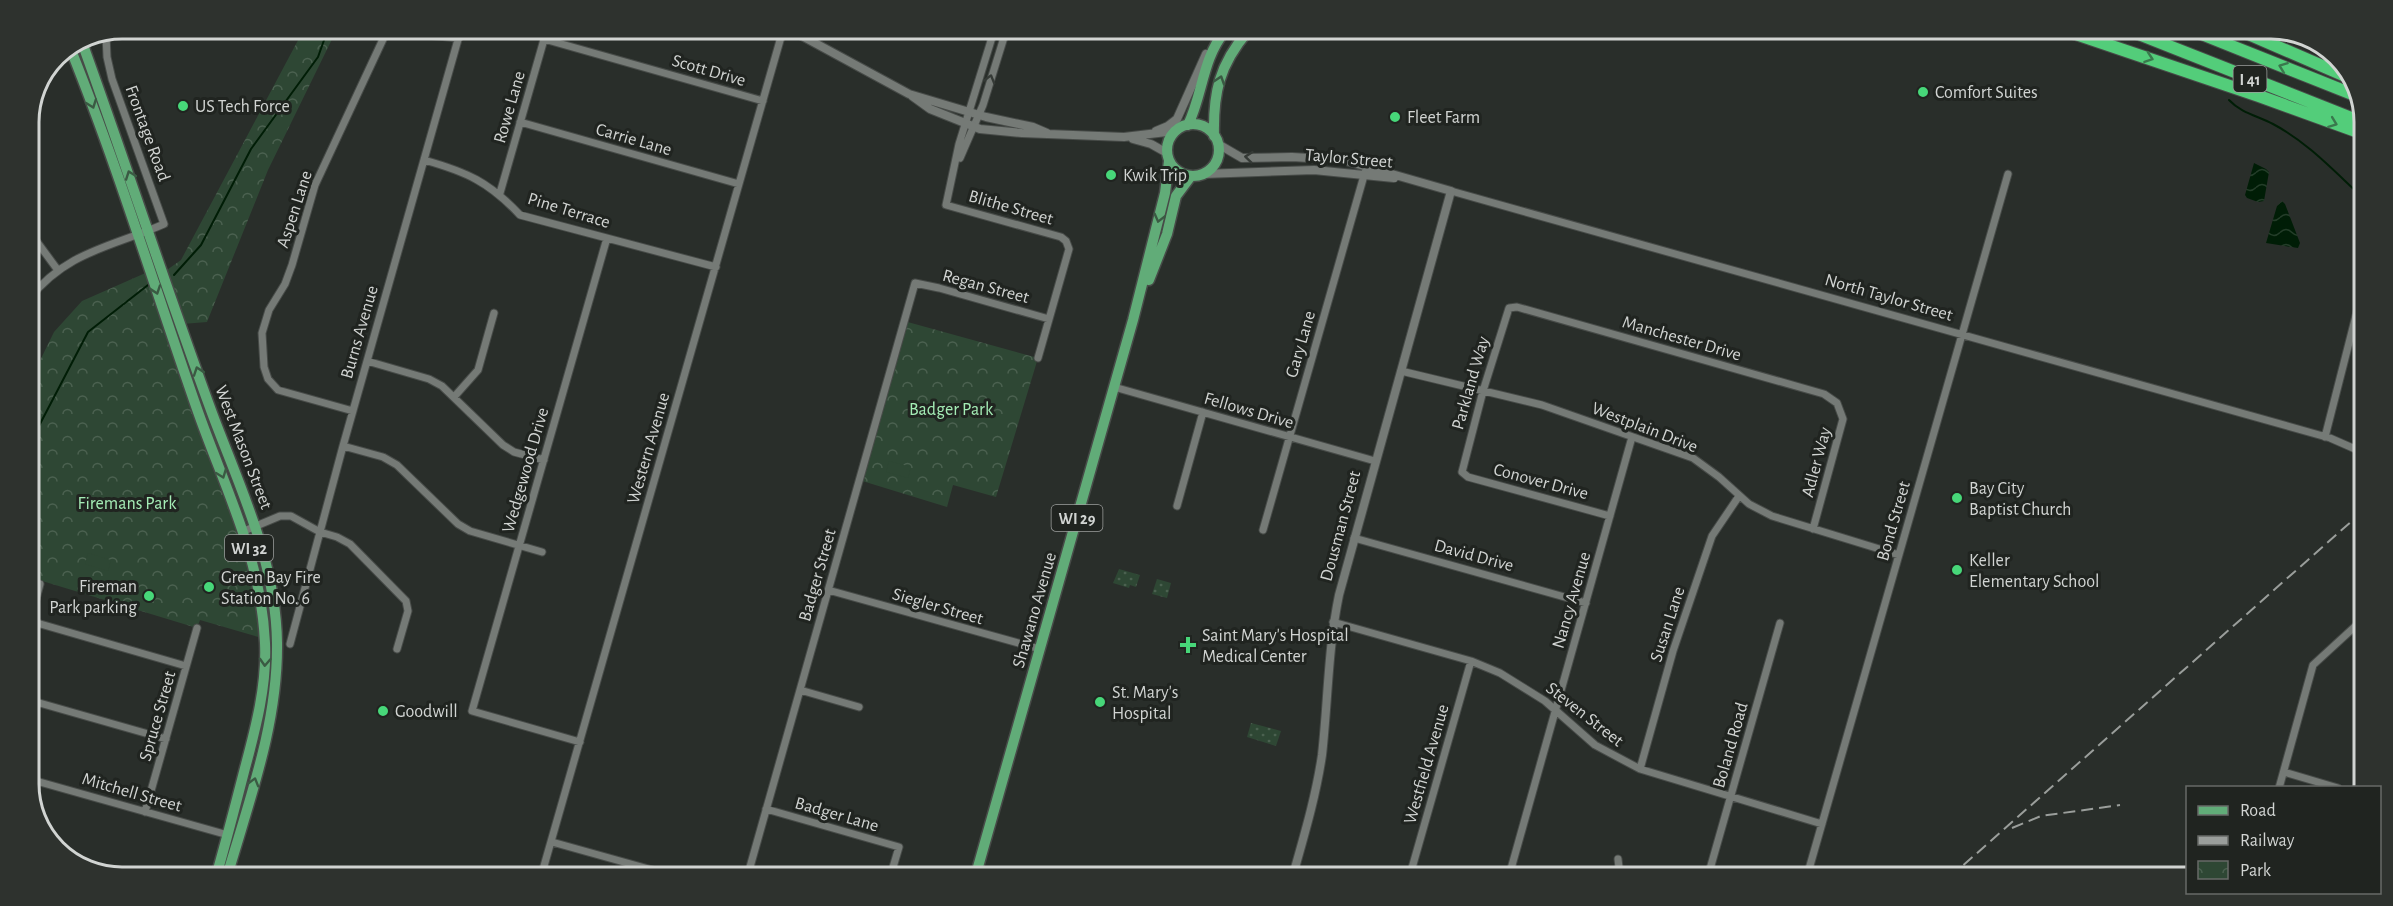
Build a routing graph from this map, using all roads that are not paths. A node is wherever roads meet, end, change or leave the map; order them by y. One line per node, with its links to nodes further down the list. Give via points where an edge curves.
1 (383, 39): 66 (street, Aspen Lane, via 315,185 292,265 265,321 262,357 268,379 278,390)
2 (459, 39): 35 (street, Burns Avenue)
3 (544, 39): 21 (street, Scott Drive); 25 (street, Rowe Lane)
4 (780, 39): 21 (street, Western Avenue)
5 (808, 39): 20 (street)
6 (991, 39): 22 (street)
7 (1003, 39): 23 (street, one-way to 7)
8 (1217, 39): 31 (street, via 1209,47 1177,119)
9 (1220, 39): 26 (main road, via 1208,57)
10 (1242, 39): 33 (main road, one-way to 10, via 1214,101 1219,79)
11 (2091, 39): 28 (highway, one-way to 28)
12 (2151, 39): 24 (highway, I 41)
13 (2214, 39): 19 (highway, I 41, one-way to 13)
14 (2261, 39): 18 (highway)
15 (106, 41): 45 (street, Frontage Road, via 112,79 164,224)
16 (84, 48): 45 (main road, West Mason Street / WI 32, one-way to 16)
17 (73, 55): 46 (main road, West Mason Street / WI 32, one-way to 46)
18 (2338, 73)
19 (2349, 93)
20 (909, 94): 22 (street); 27 (street, via 921,105)
21 (763, 101): 42 (street, Western Avenue)
22 (969, 111): 23 (street); 27 (street)
23 (979, 114): 27 (street); 30 (street)
24 (2354, 119)
25 (520, 122): 42 (street, Carrie Lane); 44 (street, Rowe Lane)
26 (1188, 125): 29 (main road); 33 (main road, via 1203,127)
27 (969, 126): 30 (street); 55 (street, Blithe Street, via 946,205 1066,241 1069,249)
28 (2354, 130)
29 (1175, 131): 31 (street); 34 (main road, WI 29, via 1170,138)
30 (1047, 133): 32 (street)
31 (1142, 136): 32 (street)
32 (1124, 137): 34 (street, via 1151,144)
33 (1216, 140): 36 (street, Taylor Street, one-way to 33, via 1328,158 1242,158); 37 (main road, via 1216,162)
34 (1168, 157): 39 (main road, via 1178,171); 56 (main road, Shawano Avenue / WI 29, one-way to 56, via 1165,194)
35 (424, 160): 44 (street, Pine Terrace, via 460,170); 60 (street, Burns Avenue)
36 (1367, 166): 40 (street, Gary Lane); 41 (street, Taylor Street)
37 (1203, 174): 39 (main road); 40 (street, Taylor Street, via 1314,170)
38 (2008, 174): 58 (street, Bond Street)
39 (1191, 176): 56 (main road, Shawano Avenue / WI 29, via 1176,196 1167,234)
40 (1364, 176): 41 (street, Taylor Street); 68 (street, Gary Lane)
41 (1406, 179): 43 (street, North Taylor Street)
42 (739, 184): 49 (street, Western Avenue)
43 (1451, 191): 58 (street, North Taylor Street); 61 (street, Dousman Street)
44 (500, 193): 47 (street, Pine Terrace, via 520,215)
45 (149, 231): 46 (street); 79 (main road, West Mason Street / WI 32, one-way to 45, via 212,413)
46 (138, 234): 50 (street); 82 (main road, West Mason Street / WI 32, one-way to 82, via 198,412)
47 (607, 238): 49 (street, Pine Terrace); 73 (street, Wedgewood Drive)
48 (39, 245): 50 (street)
49 (716, 267): 107 (street, Western Avenue)
50 (57, 269): 52 (street)
51 (915, 283): 55 (street, Regan Street); 90 (street, Badger Street)
52 (39, 288)
53 (1517, 307): 63 (street, Parkland Way, via 1509,308); 65 (street, Manchester Drive, via 1824,393)
54 (494, 314): 64 (street, via 478,370)
55 (1049, 319): 59 (street)
56 (1133, 320): 62 (main road, Shawano Avenue / WI 29)
57 (2354, 323): 70 (street)
58 (1961, 335): 70 (street, North Taylor Street); 87 (street, Bond Street)
59 (1038, 358)
60 (367, 361): 64 (street, via 429,379); 66 (street, Burns Avenue)
61 (1401, 371): 63 (street, Westplain Drive); 74 (street, Dousman Street)
62 (1114, 387): 67 (street, Fellows Drive); 99 (main road, Shawano Avenue / WI 29)
63 (1483, 391): 69 (street, Westplain Drive, via 1542,405); 75 (street, Parkland Way, via 1462,467)
64 (454, 397): 73 (street, via 503,445)
65 (1837, 403): 80 (street, Adler Way, via 1843,419)
66 (353, 411): 71 (street, Burns Avenue)
67 (1203, 412): 68 (street, Fellows Drive); 77 (street)
68 (1289, 436): 74 (street, Fellows Drive); 81 (street, Gary Lane)
69 (1632, 436): 76 (street, Westplain Drive, via 1693,458); 78 (street, Nancy Avenue)
70 (2325, 437): 72 (street, North Taylor Street)
71 (343, 446): 83 (street, Burns Avenue); 85 (street, via 397,465 470,531)
72 (2354, 448)
73 (544, 460): 85 (street, Wedgewood Drive)
74 (1376, 461): 84 (street, Dousman Street)
75 (1464, 475): 78 (street, Conover Drive)
76 (1739, 496): 80 (street, Westplain Drive, via 1772,516); 108 (street, Susan Lane, via 1712,536 1673,651)
77 (1177, 506)
78 (1610, 516): 91 (street, Nancy Avenue)
79 (256, 525): 82 (street); 83 (street, via 291,516); 121 (main road, West Mason Street / WI 32, one-way to 79, via 273,711 276,677 274,606)
80 (1813, 529): 87 (street, Westplain Drive)
81 (1263, 530)
82 (244, 531): 117 (main road, West Mason Street / WI 32, one-way to 117, via 262,609 264,679 260,712)
83 (320, 532): 97 (street, Burns Avenue); 98 (street, via 350,544 404,597 408,610)
84 (1354, 538): 91 (street, David Drive); 92 (street, Dousman Street)
85 (519, 545): 86 (street); 107 (street, Wedgewood Drive, via 472,711)
86 (542, 552)
87 (1899, 555): 116 (street, Bond Street)
88 (40, 584): 89 (street)
89 (39, 588)
90 (828, 590): 99 (street, Siegler Street); 102 (street, Badger Street)
91 (1586, 603): 105 (street, Nancy Avenue)
92 (1333, 622): 100 (street, Steven Street); 127 (street, Dousman Street, via 1322,754)
93 (1780, 623): 113 (street, Boland Road)
94 (39, 626): 101 (street)
95 (2354, 627): 109 (street, via 2313,665)
96 (197, 628): 101 (street, Spruce Street)
97 (291, 644)
98 (397, 649)
99 (1040, 649): 126 (main road, Shawano Avenue / WI 29)
100 (1471, 661): 105 (street, Steven Street, via 1517,682); 128 (street, Westfield Avenue)
101 (186, 666): 106 (street, Spruce Street)
102 (800, 690): 104 (street); 114 (street, Badger Street)
103 (39, 703): 106 (street)
104 (859, 707)
105 (1556, 711): 108 (street, Steven Street, via 1595,745); 129 (street, Nancy Avenue)
106 (166, 739): 115 (street, Spruce Street)
107 (580, 742): 118 (street, Western Avenue)
108 (1640, 769): 113 (street, Steven Street)
109 (2284, 772): 111 (street); 112 (street)
110 (39, 782): 115 (street, Mitchell Street)
111 (2280, 786)
112 (2331, 786)
113 (1731, 796): 116 (street, Steven Street); 131 (street, Boland Road)
114 (766, 809): 124 (street, Badger Street); 125 (street, Badger Lane, via 899,847)
115 (145, 812): 117 (street, Mitchell Street)
116 (1822, 824): 132 (street, Bond Street)
117 (228, 835): 120 (main road, West Mason Street / WI 32)
118 (552, 842): 122 (street, Western Avenue); 123 (street)
119 (1618, 859): 130 (street)
120 (219, 867)
121 (230, 867)
122 (544, 867)
123 (642, 867)
124 (750, 867)
125 (893, 867)
126 (978, 867)
127 (1295, 867)
128 (1413, 867)
129 (1512, 867)
130 (1619, 867)
131 (1711, 867)
132 (1810, 867)

